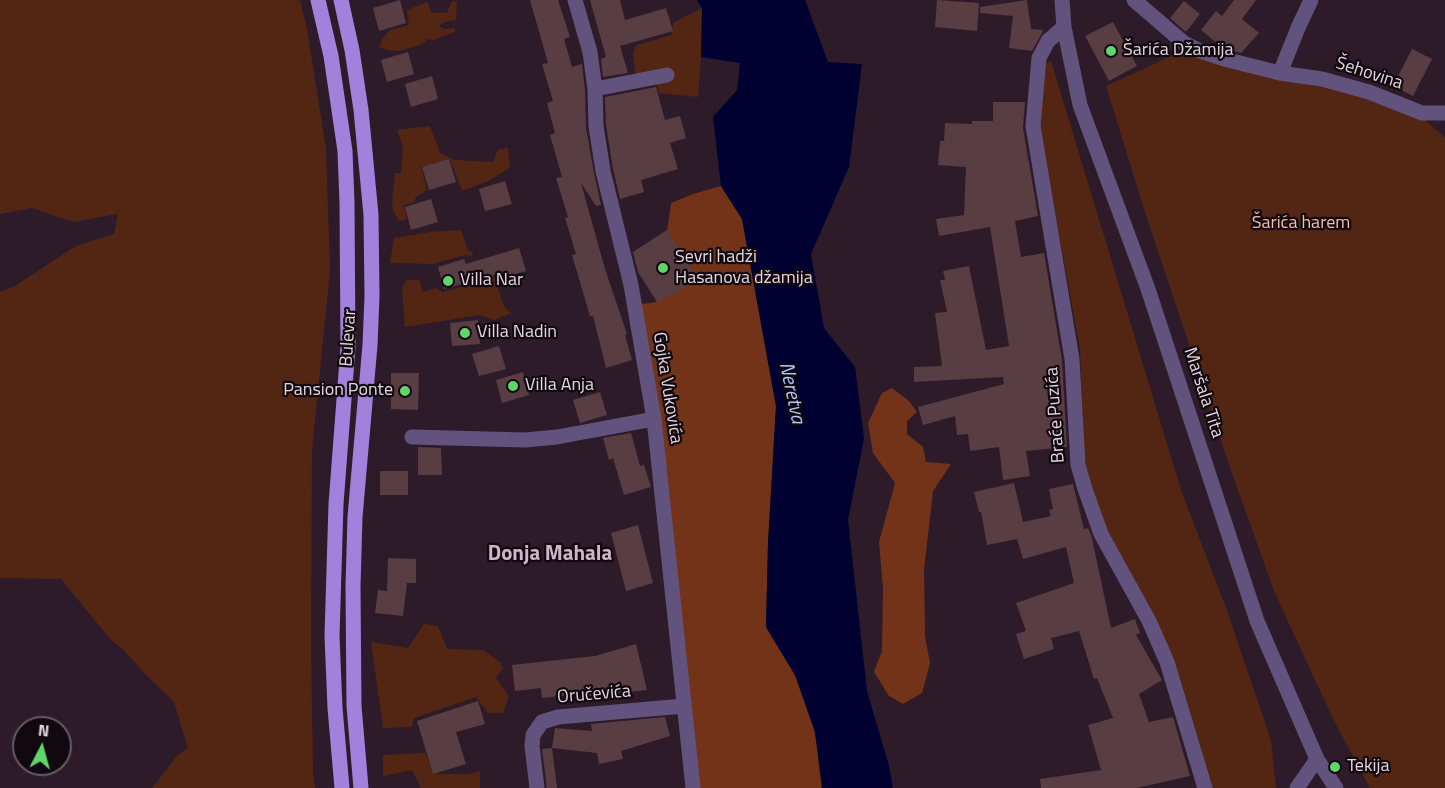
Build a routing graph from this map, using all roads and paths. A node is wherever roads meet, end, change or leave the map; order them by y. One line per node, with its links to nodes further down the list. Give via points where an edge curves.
1 (318, 0): 16 (main road, via 345,151 347,203 348,346 336,504 332,636)
2 (341, 0): 17 (main road, Bulevar, via 361,110 371,215 370,345 353,586 354,706)
3 (575, 0): 10 (street, Gojka Vukovića, via 590,52)
4 (1062, 0): 7 (street, Maršala Tita)
5 (1134, 0): 8 (street, Šehovina, via 1184,44)
6 (1311, 0): 8 (street)
7 (1064, 27): 15 (street, Maršala Tita, via 1080,105 1148,289 1257,621); 20 (street, Braće Puzića, via 1048,41 1039,58 1033,126 1072,359 1078,465 1101,534 1167,662)
8 (1280, 73): 11 (street, Šehovina, via 1370,92 1422,113)
9 (666, 75): 10 (street)
10 (595, 89): 12 (street, Gojka Vukovića, via 603,171 631,285)
11 (1445, 113)
12 (654, 419): 13 (street, via 525,440); 14 (street, Gojka Vukovića)
13 (412, 437)
14 (684, 706): 18 (street, Oručevića, via 558,717 542,722 533,735 532,746); 19 (street, Gojka Vukovića)
15 (1317, 759): 21 (street); 22 (street, Maršala Tita)
16 (342, 788)
17 (361, 788)
18 (537, 788)
19 (693, 788)
20 (1206, 788)
21 (1297, 788)
22 (1335, 788)

